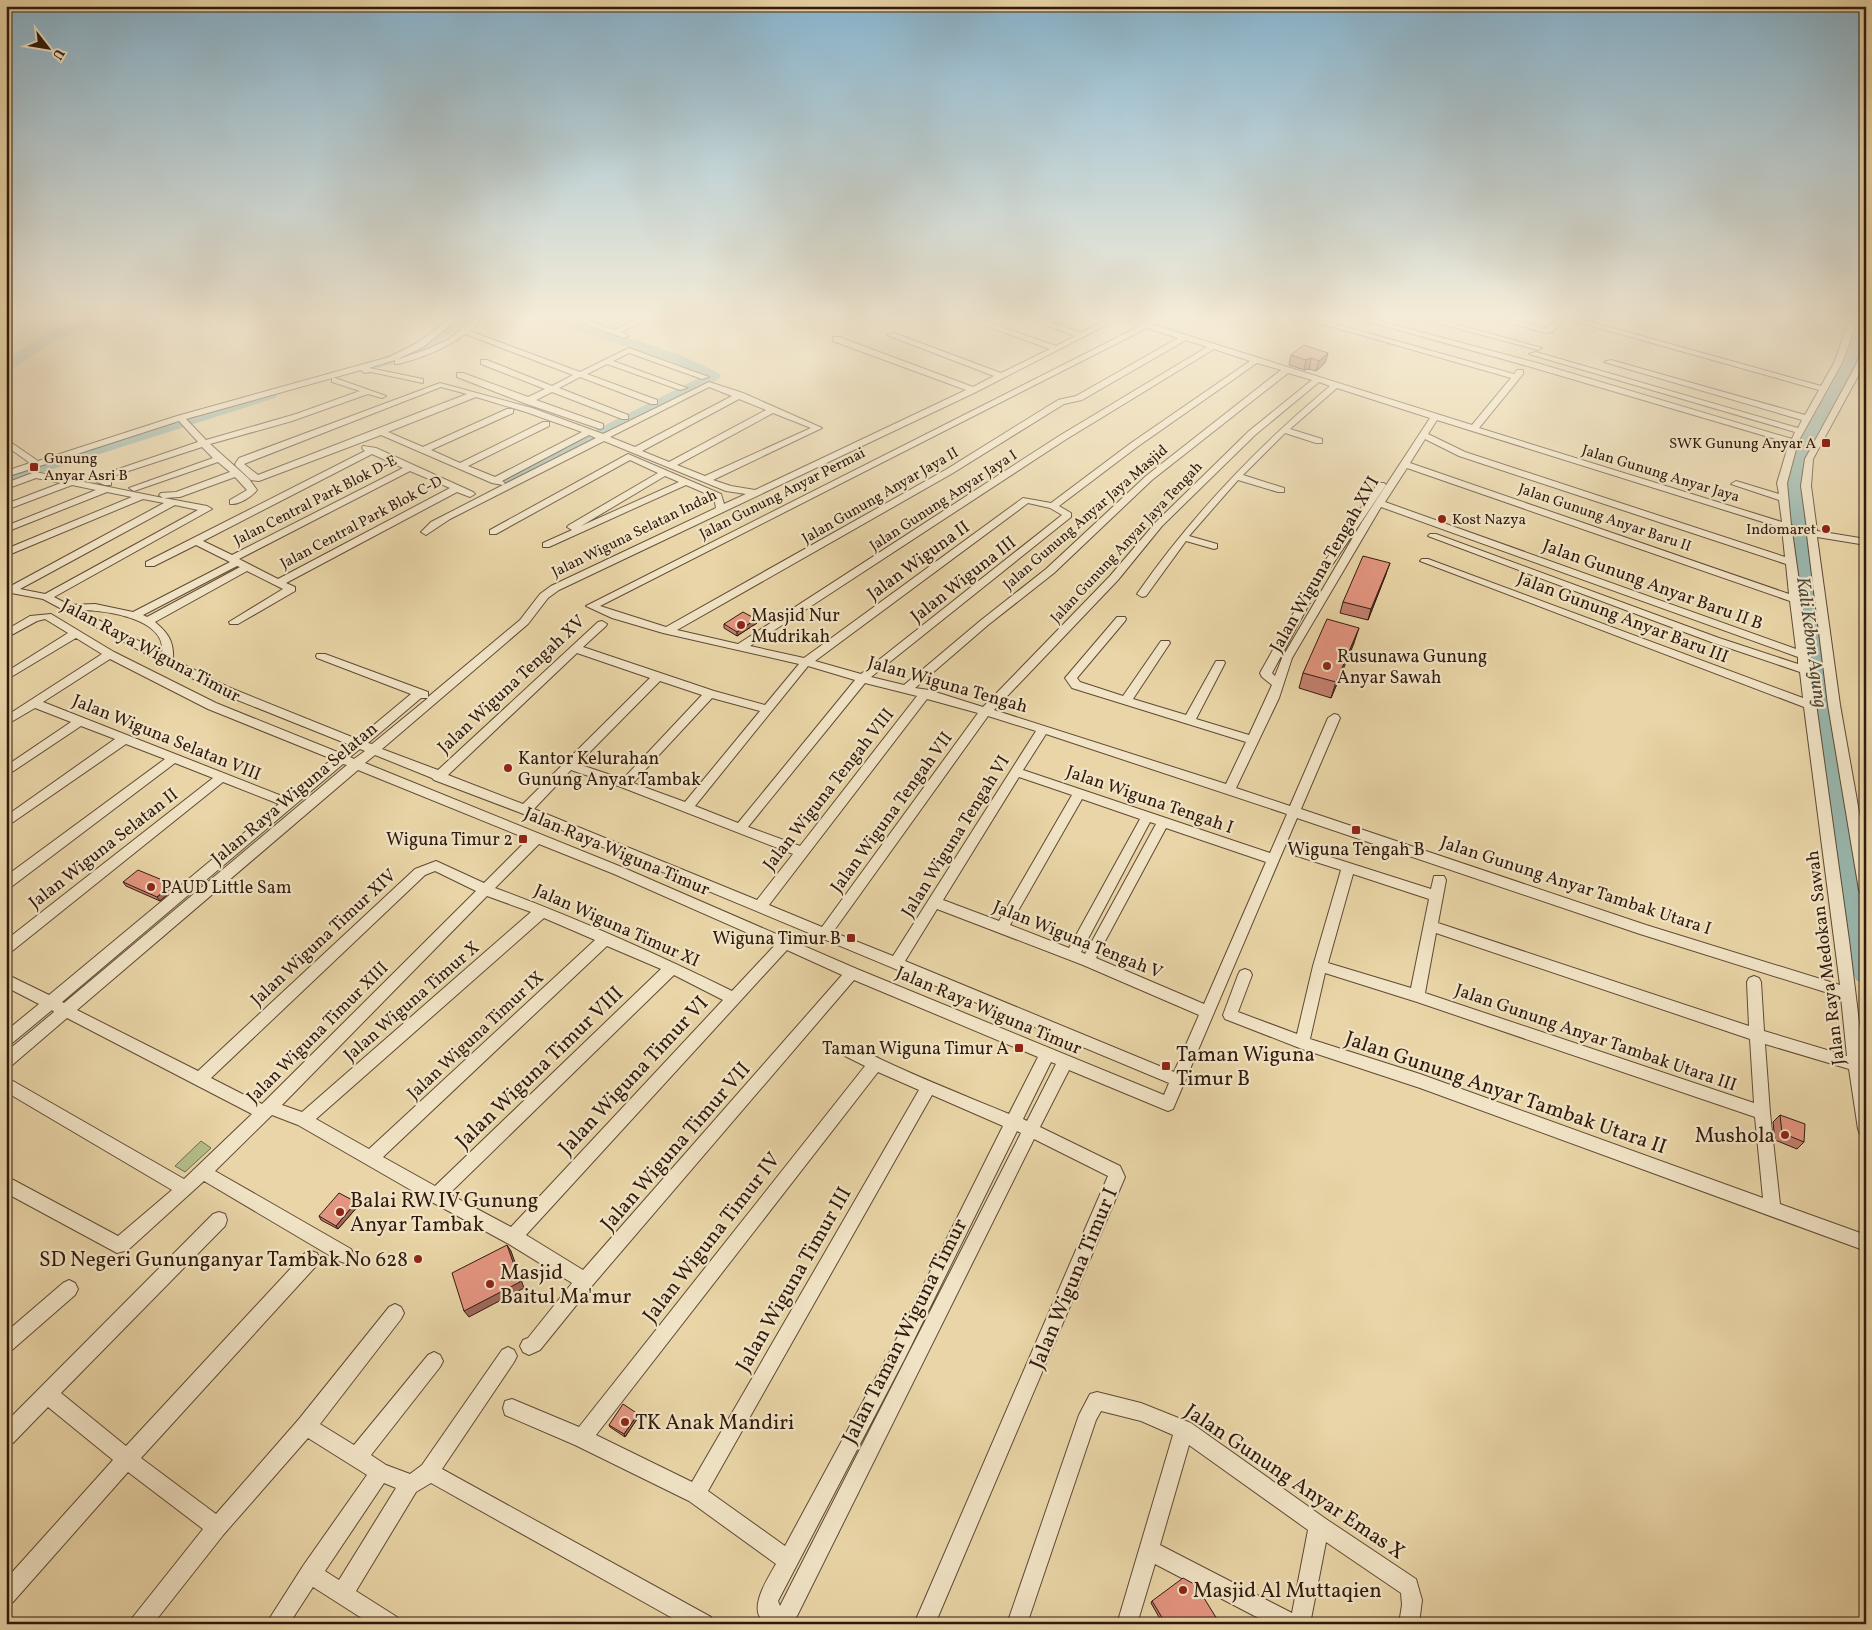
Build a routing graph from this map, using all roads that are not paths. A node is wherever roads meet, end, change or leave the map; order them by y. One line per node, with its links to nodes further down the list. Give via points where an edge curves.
1 (259, 395): 38 (street)
2 (281, 395): 38 (street)
3 (356, 395): 50 (street)
4 (414, 395): 44 (street, via 242,460 239,464 256,478)
5 (472, 395): 28 (street)
6 (479, 395): 46 (street, via 518,406)
7 (514, 395): 29 (street)
8 (538, 395): 29 (street)
9 (571, 395): 35 (street)
10 (636, 395): 30 (street)
11 (677, 395): 46 (street)
12 (740, 395): 31 (street); 52 (street)
13 (962, 395): 74 (street, Jalan Wiguna Selatan Indah)
14 (1008, 395): 105 (street, Jalan Gunung Anyar Permai)
15 (1084, 395): 113 (street, Jalan Gunung Anyar Jaya II, via 1061,402 950,471)
16 (1133, 395): 117 (street, Jalan Gunung Anyar Jaya I)
17 (1206, 395): 82 (street)
18 (1254, 395): 130 (street, Jalan Gunung Anyar Jaya Masjid, via 1149,478 1050,571)
19 (1299, 395): 139 (street, Jalan Gunung Anyar Jaya Tengah, via 1252,433 1159,524 1114,578)
20 (1324, 395): 42 (street)
21 (1364, 395): 36 (street, Jalan Gunung Anyar Jaya)
22 (1501, 395): 41 (street)
23 (1635, 395): 48 (street)
24 (1687, 395): 43 (street)
25 (1725, 395): 37 (street)
26 (1821, 395): 37 (street, Jalan Raya Medokan Sawah)
27 (1844, 395): 89 (street, via 1809,459 1806,486)
28 (465, 398): 33 (street); 44 (street)
29 (527, 400): 40 (street)
30 (654, 402)
31 (774, 410): 59 (street); 64 (street, via 808,424 768,449)
32 (6, 411): 34 (street)
33 (510, 411): 39 (street); 51 (street)
34 (6, 416)
35 (625, 416)
36 (1431, 416): 41 (street, Jalan Gunung Anyar Jaya); 45 (street, Jalan Wiguna Tengah XVI); 129 (street, via 1317,580 1266,673)
37 (1806, 418): 43 (street, Jalan Raya Medokan Sawah)
38 (187, 421): 50 (street); 54 (street); 57 (street)
39 (546, 424): 46 (street); 56 (street)
40 (600, 426)
41 (1474, 429): 85 (street, Jalan Gunung Anyar Jaya)
42 (1283, 430): 47 (street); 63 (street)
43 (1800, 431): 48 (street, Jalan Raya Medokan Sawah)
44 (381, 432): 51 (street)
45 (1423, 435): 55 (street, Jalan Wiguna Tengah XVI); 97 (street, via 1462,454)
46 (591, 437): 52 (street); 56 (street, via 497,482); 87 (street, via 447,516)
47 (1319, 441)
48 (1794, 442): 79 (street, Jalan Raya Medokan Sawah, via 1782,478)
49 (7, 443): 54 (street)
50 (209, 444): 53 (street); 70 (street, via 95,480)
51 (424, 450): 56 (street)
52 (631, 454): 59 (street); 88 (street)
53 (219, 459): 61 (street); 70 (street)
54 (37, 464): 60 (street)
55 (1405, 464): 81 (street, Jalan Wiguna Tengah XVI); 104 (street, Jalan Gunung Anyar Baru II)
56 (461, 466)
57 (51, 468)
58 (414, 469): 71 (street); 92 (street, via 369,449); 98 (street, Jalan Central Park Blok D-E)
59 (667, 469): 64 (street); 66 (street); 66 (street, via 549,543)
60 (28, 473): 62 (street); 65 (street); 68 (street)
61 (237, 473): 78 (street); 80 (street, via 252,490)
62 (6, 474)
63 (1236, 476): 73 (street); 91 (street)
64 (705, 480): 72 (street)
65 (72, 482): 69 (street); 83 (street)
66 (686, 482): 77 (street)
67 (1736, 484): 79 (street)
68 (6, 486)
69 (106, 488): 76 (street); 86 (street)
70 (134, 488): 78 (street)
71 (457, 488): 75 (street); 100 (street, Jalan Central Park Blok C-D)
72 (729, 489): 74 (street); 77 (street)
73 (1281, 490)
74 (754, 492): 84 (street, Jalan Wiguna Selatan Indah)
75 (470, 494)
76 (143, 496): 78 (street); 95 (street, via 42,545 24,545)
77 (718, 496): 84 (street)
78 (175, 498): 101 (street); 103 (street, via 207,510)
79 (1784, 498): 85 (street, Jalan Raya Medokan Sawah)
80 (233, 502)
81 (1379, 503): 120 (street, Jalan Gunung Anyar Baru II B); 129 (street, Jalan Wiguna Tengah XVI, via 1287,658)
82 (1053, 506): 123 (street, Jalan Wiguna II, via 1026,500); 128 (street, Jalan Wiguna III, via 1068,516)
83 (6, 507)
84 (720, 508): 107 (street, Jalan Wiguna Selatan Indah, via 555,588 544,596)
85 (1790, 528): 89 (street, Jalan Gunung Anyar Jaya); 97 (street, Jalan Raya Medokan Sawah)
86 (6, 529)
87 (426, 532)
88 (493, 532)
89 (1809, 532): 93 (street); 178 (street, via 1834,705)
90 (1433, 536): 125 (street)
91 (1184, 537): 94 (street); 102 (street)
92 (196, 541): 98 (street); 99 (street)
93 (1866, 542)
94 (1214, 546)
95 (6, 553)
96 (1425, 561): 137 (street, Jalan Gunung Anyar Baru III)
97 (1790, 562): 104 (street, Jalan Raya Medokan Sawah)
98 (239, 563): 100 (street); 108 (street); 110 (street)
99 (150, 564)
100 (278, 583): 111 (street, via 291,590)
101 (8, 589): 103 (street, Jalan Raya Wiguna Timur)
102 (1142, 594)
103 (46, 597): 106 (street, Jalan Raya Wiguna Timur)
104 (1795, 599): 120 (street, Jalan Raya Medokan Sawah)
105 (592, 604): 113 (street, Jalan Wiguna Tengah, via 611,615)
106 (69, 608): 108 (street, via 100,606); 122 (street, Jalan Raya Wiguna Timur)
107 (535, 610): 134 (street, Jalan Raya Wiguna Selatan)
108 (135, 615): 110 (street)
109 (1121, 619): 135 (street, via 1071,678 1076,685)
110 (146, 622): 122 (street, via 164,636 169,647)
111 (234, 622)
112 (602, 624): 118 (street, Jalan Wiguna Tengah XV)
113 (667, 631): 117 (street, Jalan Wiguna Tengah)
114 (75, 634): 115 (street, Jalan Raya Wiguna Timur, via 48,616 34,618); 119 (street, Jalan Raya Wiguna Timur); 127 (street)
115 (6, 635)
116 (1165, 643): 135 (street)
117 (741, 647): 123 (street, Jalan Wiguna Tengah)
118 (577, 650): 126 (street); 155 (street, Jalan Wiguna Tengah XV)
119 (110, 654): 136 (street); 150 (street, Jalan Raya Wiguna Timur, via 212,706)
120 (1804, 655): 125 (street, Jalan Raya Medokan Sawah)
121 (321, 656): 132 (street)
122 (167, 660): 147 (street, Jalan Raya Wiguna Timur, via 224,690)
123 (806, 662): 128 (street, Jalan Wiguna Tengah); 138 (street, Jalan Wiguna II)
124 (1220, 663): 141 (street)
125 (1805, 670): 137 (street, Jalan Raya Medokan Sawah)
126 (658, 676): 133 (street); 152 (street)
127 (6, 677)
128 (863, 678): 130 (street, Jalan Wiguna Tengah); 167 (street)
129 (1278, 684): 146 (street, Jalan Wiguna Tengah XVI)
130 (907, 689): 131 (street, Jalan Wiguna Tengah)
131 (925, 693): 139 (street, Jalan Wiguna Tengah); 169 (street, Jalan Wiguna Tengah VIII)
132 (418, 694): 134 (street); 147 (street, Jalan Raya Wiguna Selatan)
133 (710, 694): 138 (street); 157 (street)
134 (433, 698): 148 (street, Jalan Raya Wiguna Selatan)
135 (1127, 699): 141 (street)
136 (34, 703): 142 (street, Jalan Wiguna Selatan VIII); 143 (street)
137 (1810, 705): 198 (street, Jalan Raya Medokan Sawah)
138 (766, 709): 161 (street, Jalan Wiguna II)
139 (986, 711): 144 (street, Jalan Wiguna Tengah); 185 (street, Jalan Wiguna Tengah VII)
140 (1334, 718): 163 (street)
141 (1190, 719): 146 (street)
142 (81, 720): 145 (street, Jalan Wiguna Selatan VIII); 153 (street)
143 (6, 721)
144 (1043, 729): 154 (street, Jalan Wiguna Tengah VI); 158 (street, Jalan Wiguna Tengah)
145 (124, 739): 149 (street, Jalan Wiguna Selatan VIII); 166 (street)
146 (1252, 740): 158 (street, Jalan Wiguna Tengah XVI)
147 (359, 743): 148 (street, Jalan Raya Wiguna Timur); 150 (street, Jalan Raya Wiguna Selatan)
148 (374, 750): 151 (street, Jalan Raya Wiguna Selatan); 155 (street, Jalan Raya Wiguna Timur)
149 (174, 758): 156 (street, Jalan Wiguna Selatan VIII); 176 (street)
150 (340, 759): 151 (street, Jalan Raya Wiguna Timur); 160 (street, Jalan Raya Wiguna Selatan)
151 (356, 765): 168 (street, Jalan Raya Wiguna Timur); 202 (street, Jalan Raya Wiguna Selatan)
152 (571, 766): 157 (street); 162 (street)
153 (6, 772)
154 (1016, 772): 159 (street, Jalan Wiguna Tengah I); 180 (street, Jalan Wiguna Tengah VI)
155 (441, 773): 162 (street, Jalan Raya Wiguna Timur)
156 (222, 777): 160 (street, Jalan Wiguna Selatan VIII); 188 (street, Jalan Wiguna Selatan II)
157 (626, 784): 161 (street)
158 (1229, 790): 163 (street, Jalan Wiguna Tengah)
159 (1079, 794): 164 (street, Jalan Wiguna Tengah I); 184 (street)
160 (288, 803): 201 (street, Jalan Raya Wiguna Selatan)
161 (687, 808): 167 (street)
162 (525, 810): 171 (street, Jalan Raya Wiguna Timur)
163 (1293, 813): 172 (street, Jalan Raya Wiguna Timur); 198 (street, Jalan Gunung Anyar Tambak Utara I)
164 (1147, 817): 165 (street, Jalan Wiguna Tengah I); 189 (street)
165 (1163, 822): 172 (street, Jalan Wiguna Tengah I); 190 (street)
166 (6, 824)
167 (741, 827): 169 (street)
168 (537, 838): 174 (street, Jalan Raya Wiguna Timur); 177 (street, Jalan Wiguna Timur XIII)
169 (801, 852): 181 (street, Jalan Wiguna Tengah VIII)
170 (1299, 852): 173 (street)
171 (634, 856): 174 (street); 181 (street, Jalan Raya Wiguna Timur)
172 (1273, 859): 203 (street, Jalan Raya Wiguna Timur)
173 (1348, 868): 179 (street); 192 (street)
174 (619, 871): 187 (street, Jalan Raya Wiguna Timur)
175 (1439, 880): 179 (street)
176 (6, 883)
177 (485, 890): 182 (street, Jalan Wiguna Timur XI); 213 (street, Jalan Wiguna Timur XIV, via 436,866 420,872); 218 (street, Jalan Wiguna Timur XIII)
178 (1866, 890)
179 (1436, 896): 183 (street)
180 (934, 902): 184 (street, Jalan Wiguna Tengah V); 191 (street, Jalan Wiguna Tengah VI)
181 (760, 907): 185 (street, Jalan Raya Wiguna Timur)
182 (542, 911): 186 (street, Jalan Wiguna Timur XI); 220 (street, Jalan Wiguna Timur X)
183 (1430, 926): 199 (street); 204 (street)
184 (1001, 929): 189 (street, Jalan Wiguna Tengah V)
185 (824, 934): 191 (street, Jalan Raya Wiguna Timur)
186 (605, 939): 193 (street, Jalan Wiguna Timur XI); 224 (street, Jalan Wiguna Timur IX)
187 (785, 943): 194 (street, Jalan Raya Wiguna Timur); 200 (street, Jalan Wiguna Timur VI)
188 (6, 948)
189 (1072, 956): 190 (street, Jalan Wiguna Tengah V)
190 (1088, 961): 203 (street, Jalan Wiguna Tengah V)
191 (896, 963): 214 (street, Jalan Raya Wiguna Timur)
192 (1320, 966): 199 (street, Jalan Gunung Anyar Tambak Utara III); 206 (street)
193 (672, 968): 200 (street, Jalan Wiguna Timur XI); 228 (street, Jalan Wiguna Timur VIII)
194 (852, 973): 208 (street, Jalan Raya Wiguna Timur); 235 (street, Jalan Wiguna Timur VII)
195 (1245, 975): 206 (street, Jalan Gunung Anyar Tambak Utara II, via 1230,1015)
196 (6, 980): 201 (street)
197 (1754, 982): 204 (street)
198 (1847, 993): 212 (street, Jalan Raya Medokan Sawah)
199 (1417, 996): 219 (street, Jalan Gunung Anyar Tambak Utara III)
200 (733, 998): 231 (street, Jalan Wiguna Timur VI)
201 (50, 1003): 202 (street); 205 (street, Jalan Raya Wiguna Selatan)
202 (65, 1011): 209 (street, Jalan Raya Wiguna Selatan); 213 (street)
203 (1207, 1012): 214 (street, Jalan Raya Wiguna Timur)
204 (1757, 1035): 212 (street); 219 (street)
205 (6, 1040)
206 (1302, 1043): 229 (street, Jalan Gunung Anyar Tambak Utara II, via 1420,1081)
207 (850, 1051): 211 (street, Jalan Wiguna Timur I)
208 (1047, 1054): 210 (street, Jalan Raya Wiguna Timur); 221 (street, Jalan Taman Wiguna Timur)
209 (6, 1061)
210 (1065, 1062): 214 (street, Jalan Raya Wiguna Timur, via 1166,1103); 223 (street, Jalan Taman Wiguna Timur)
211 (875, 1064): 216 (street, Jalan Wiguna Timur I); 248 (street, Jalan Wiguna Timur IV)
212 (1856, 1065): 217 (street, Jalan Raya Medokan Sawah)
213 (200, 1079): 218 (street)
214 (1178, 1080)
215 (6, 1084): 227 (street)
216 (929, 1087): 221 (street, Jalan Wiguna Timur I); 254 (street, Jalan Wiguna Timur III)
217 (1863, 1102): 222 (street, Jalan Raya Medokan Sawah)
218 (267, 1110): 220 (street); 225 (street, Jalan Wiguna Timur XIII)
219 (1762, 1113): 229 (street)
220 (304, 1120): 224 (street)
221 (1012, 1122): 223 (street, Jalan Wiguna Timur I); 241 (street, Jalan Taman Wiguna Timur)
222 (1866, 1129)
223 (1031, 1130): 241 (street, Jalan Taman Wiguna Timur); 267 (street, Jalan Wiguna Timur I, via 1114,1172 1117,1177)
224 (371, 1158): 228 (street)
225 (202, 1172): 227 (street, Jalan Wiguna Timur XIII); 233 (street)
226 (6, 1184): 227 (street, Jalan Wiguna Timur XIII, via 117,1245)
227 (185, 1189)
228 (436, 1196): 231 (street)
229 (1772, 1209): 232 (street, Jalan Gunung Anyar Tambak Utara II)
230 (219, 1220): 243 (street)
231 (513, 1237): 235 (street)
232 (1866, 1243)
233 (345, 1255)
234 (311, 1259): 250 (street)
235 (585, 1281): 239 (street, Jalan Wiguna Timur VII)
236 (69, 1289): 238 (street)
237 (395, 1313): 245 (street)
238 (6, 1344)
239 (529, 1346)
240 (508, 1356): 252 (street)
241 (906, 1356): 258 (street, Jalan Taman Wiguna Timur); 262 (street, Jalan Taman Wiguna Timur)
242 (434, 1361): 249 (street)
243 (47, 1394): 247 (street); 250 (street)
244 (512, 1408): 248 (street)
245 (306, 1426): 249 (street); 256 (street)
246 (1184, 1430): 255 (street, Jalan Gunung Anyar Emas X); 257 (street); 268 (street, Jalan Gunung Anyar Emas X, via 1141,1412 1096,1401 1088,1415)
247 (6, 1436)
248 (582, 1438): 254 (street)
249 (357, 1457): 251 (street)
250 (127, 1459): 256 (street); 261 (street)
251 (380, 1472): 253 (street); 259 (street)
252 (430, 1472): 253 (street); 266 (street)
253 (410, 1484): 260 (street)
254 (696, 1494): 258 (street)
255 (1319, 1526): 271 (street); 272 (street, Jalan Gunung Anyar Emas X, via 1408,1586 1412,1593)
256 (218, 1527): 263 (street)
257 (1149, 1550): 269 (street); 270 (street)
258 (789, 1561): 262 (street, Jalan Taman Wiguna Timur, via 768,1600)
259 (310, 1574): 260 (street); 264 (street)
260 (343, 1593): 265 (street)
261 (6, 1595)
262 (780, 1618)
263 (140, 1624)
264 (276, 1624)
265 (390, 1624)
266 (704, 1624)
267 (924, 1624)
268 (1017, 1624)
269 (1127, 1624)
270 (1292, 1624)
271 (1300, 1624)
272 (1409, 1624)

